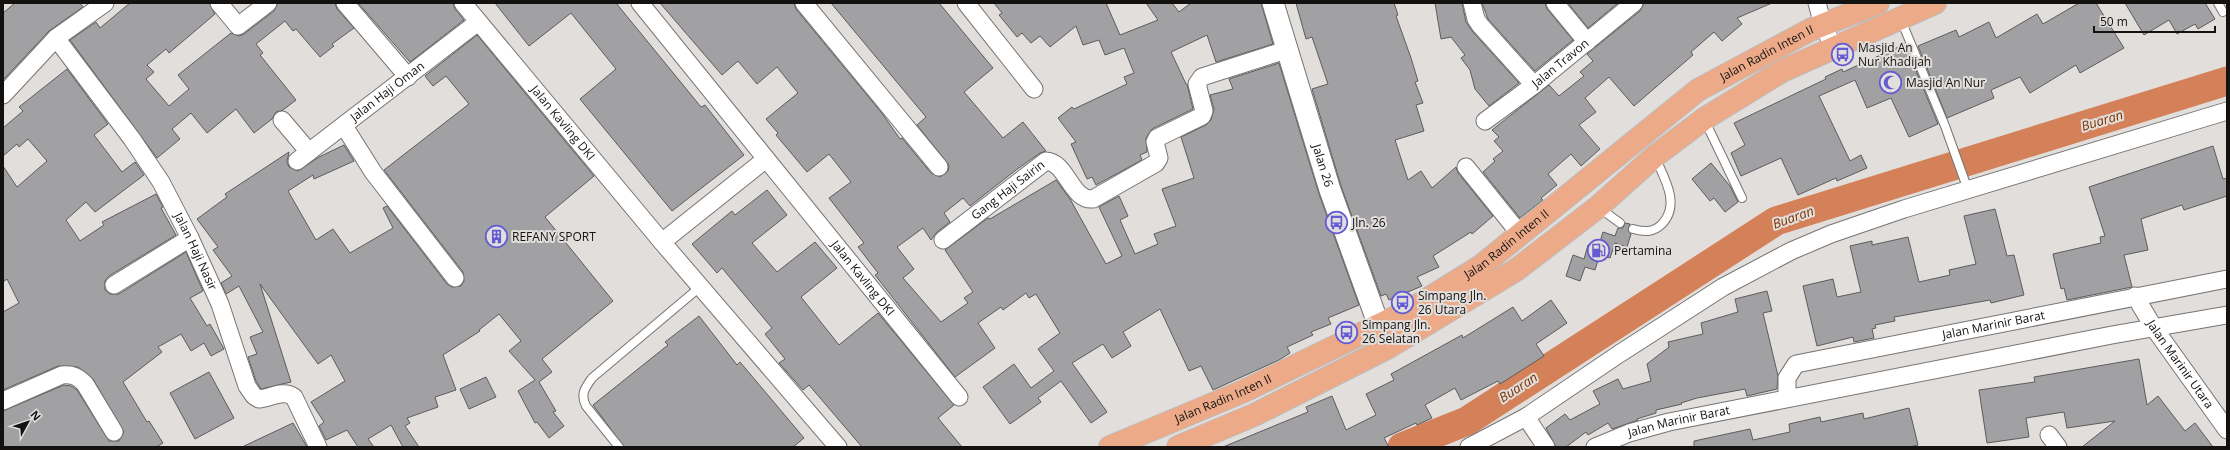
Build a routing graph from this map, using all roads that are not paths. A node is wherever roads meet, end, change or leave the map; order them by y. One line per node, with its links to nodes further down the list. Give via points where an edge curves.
1 (105, 3): 21 (street)
2 (219, 3): 3 (street, via 238,26)
3 (268, 3)
4 (345, 3): 25 (street)
5 (463, 3): 19 (street, Jalan Kavling DKI)
6 (640, 3): 35 (street, Jalan Kavling DKI)
7 (804, 3): 36 (street)
8 (966, 3): 27 (street)
9 (1273, 3): 24 (street, Jalan 26)
10 (1472, 3): 26 (street, via 1480,26)
11 (1555, 3): 22 (street)
12 (1634, 3): 22 (street, Jalan Travon)
13 (1816, 3): 20 (street)
14 (1878, 3): 20 (main road, Jalan Radin Inten II)
15 (1935, 3): 18 (main road, Jalan Radin Inten II)
16 (2218, 3): 17 (lane)
17 (2223, 12)
18 (1900, 18): 23 (main road, Jalan Radin Inten II); 38 (lane, via 1945,126)
19 (478, 22): 25 (street, Jalan Haji Oman); 46 (street, Jalan Kavling DKI)
20 (1823, 25): 23 (street); 43 (main road, Jalan Radin Inten II, via 1698,90)
21 (56, 38): 28 (street); 44 (street, Jalan Haji Nasir, via 157,176)
22 (1587, 42): 26 (street, Jalan Travon)
23 (1834, 48): 30 (main road, Jalan Radin Inten II, via 1782,71)
24 (1286, 50): 45 (street, Gang Haji Sairin, via 1202,77 1197,84 1204,111 1202,116 1158,138 1155,142 1159,158 1156,163 1093,199 1080,194 1057,167 1046,160); 53 (street, Jalan 26, via 1330,190)
25 (408, 77): 33 (street, Jalan Haji Oman)
26 (1534, 85): 32 (street, Jalan Travon)
27 (1034, 89)
28 (3, 95)
29 (2227, 112): 38 (street)
30 (1704, 119): 34 (main road, Jalan Radin Inten II); 39 (lane)
31 (282, 120): 33 (street, Jalan Haji Oman, via 303,156)
32 (1485, 121)
33 (344, 126): 47 (street, via 373,172)
34 (1655, 156): 40 (main road, Jalan Radin Inten II); 42 (lane, via 1671,196 1671,212 1654,230 1643,232)
35 (766, 159): 46 (street); 56 (street, Jalan Kavling DKI)
36 (939, 167)
37 (1466, 167): 43 (street)
38 (1966, 186): 60 (street, via 1831,234 1754,269 1619,354)
39 (1742, 198)
40 (1598, 207): 41 (lane); 59 (main road, Jalan Radin Inten II, via 1522,266 1488,288 1387,348)
41 (1620, 224)
42 (1633, 229)
43 (1520, 234): 53 (main road, Jalan Radin Inten II, via 1481,266)
44 (190, 238): 49 (street); 63 (street, Jalan Haji Nasir, via 220,304 250,392 259,399 284,393 294,397)
45 (943, 240)
46 (662, 242): 50 (street, Jalan Kavling DKI)
47 (455, 278)
48 (2227, 279): 51 (street, Jalan Marinir Barat)
49 (114, 285)
50 (700, 287): 64 (lane, via 592,378 585,387 583,399 586,406); 65 (street, Jalan Kavling DKI)
51 (2135, 296): 54 (street, Jalan Marinir Utara); 57 (street, Jalan Marinir Barat, via 1796,364 1787,378)
52 (2227, 315): 54 (street, Jalan Marinir Barat)
53 (1379, 326): 55 (main road, Jalan Radin Inten II)
54 (2154, 328): 57 (street, Jalan Marinir Barat); 61 (street, Jalan Marinir Utara)
55 (1244, 391): 59 (main road); 66 (main road, Jalan Radin Inten II)
56 (959, 397)
57 (1787, 398): 70 (street, Jalan Marinir Barat, via 1669,422 1628,433)
58 (3, 401): 62 (street, via 62,375 70,374 79,377 85,384)
59 (1254, 415): 67 (main road, Jalan Radin Inten II)
60 (1526, 417): 68 (street); 69 (street)
61 (2227, 430)
62 (114, 432)
63 (318, 447)
64 (619, 447)
65 (838, 447)
66 (1110, 447)
67 (1178, 447)
68 (1469, 447)
69 (1546, 447)
70 (1595, 447)

